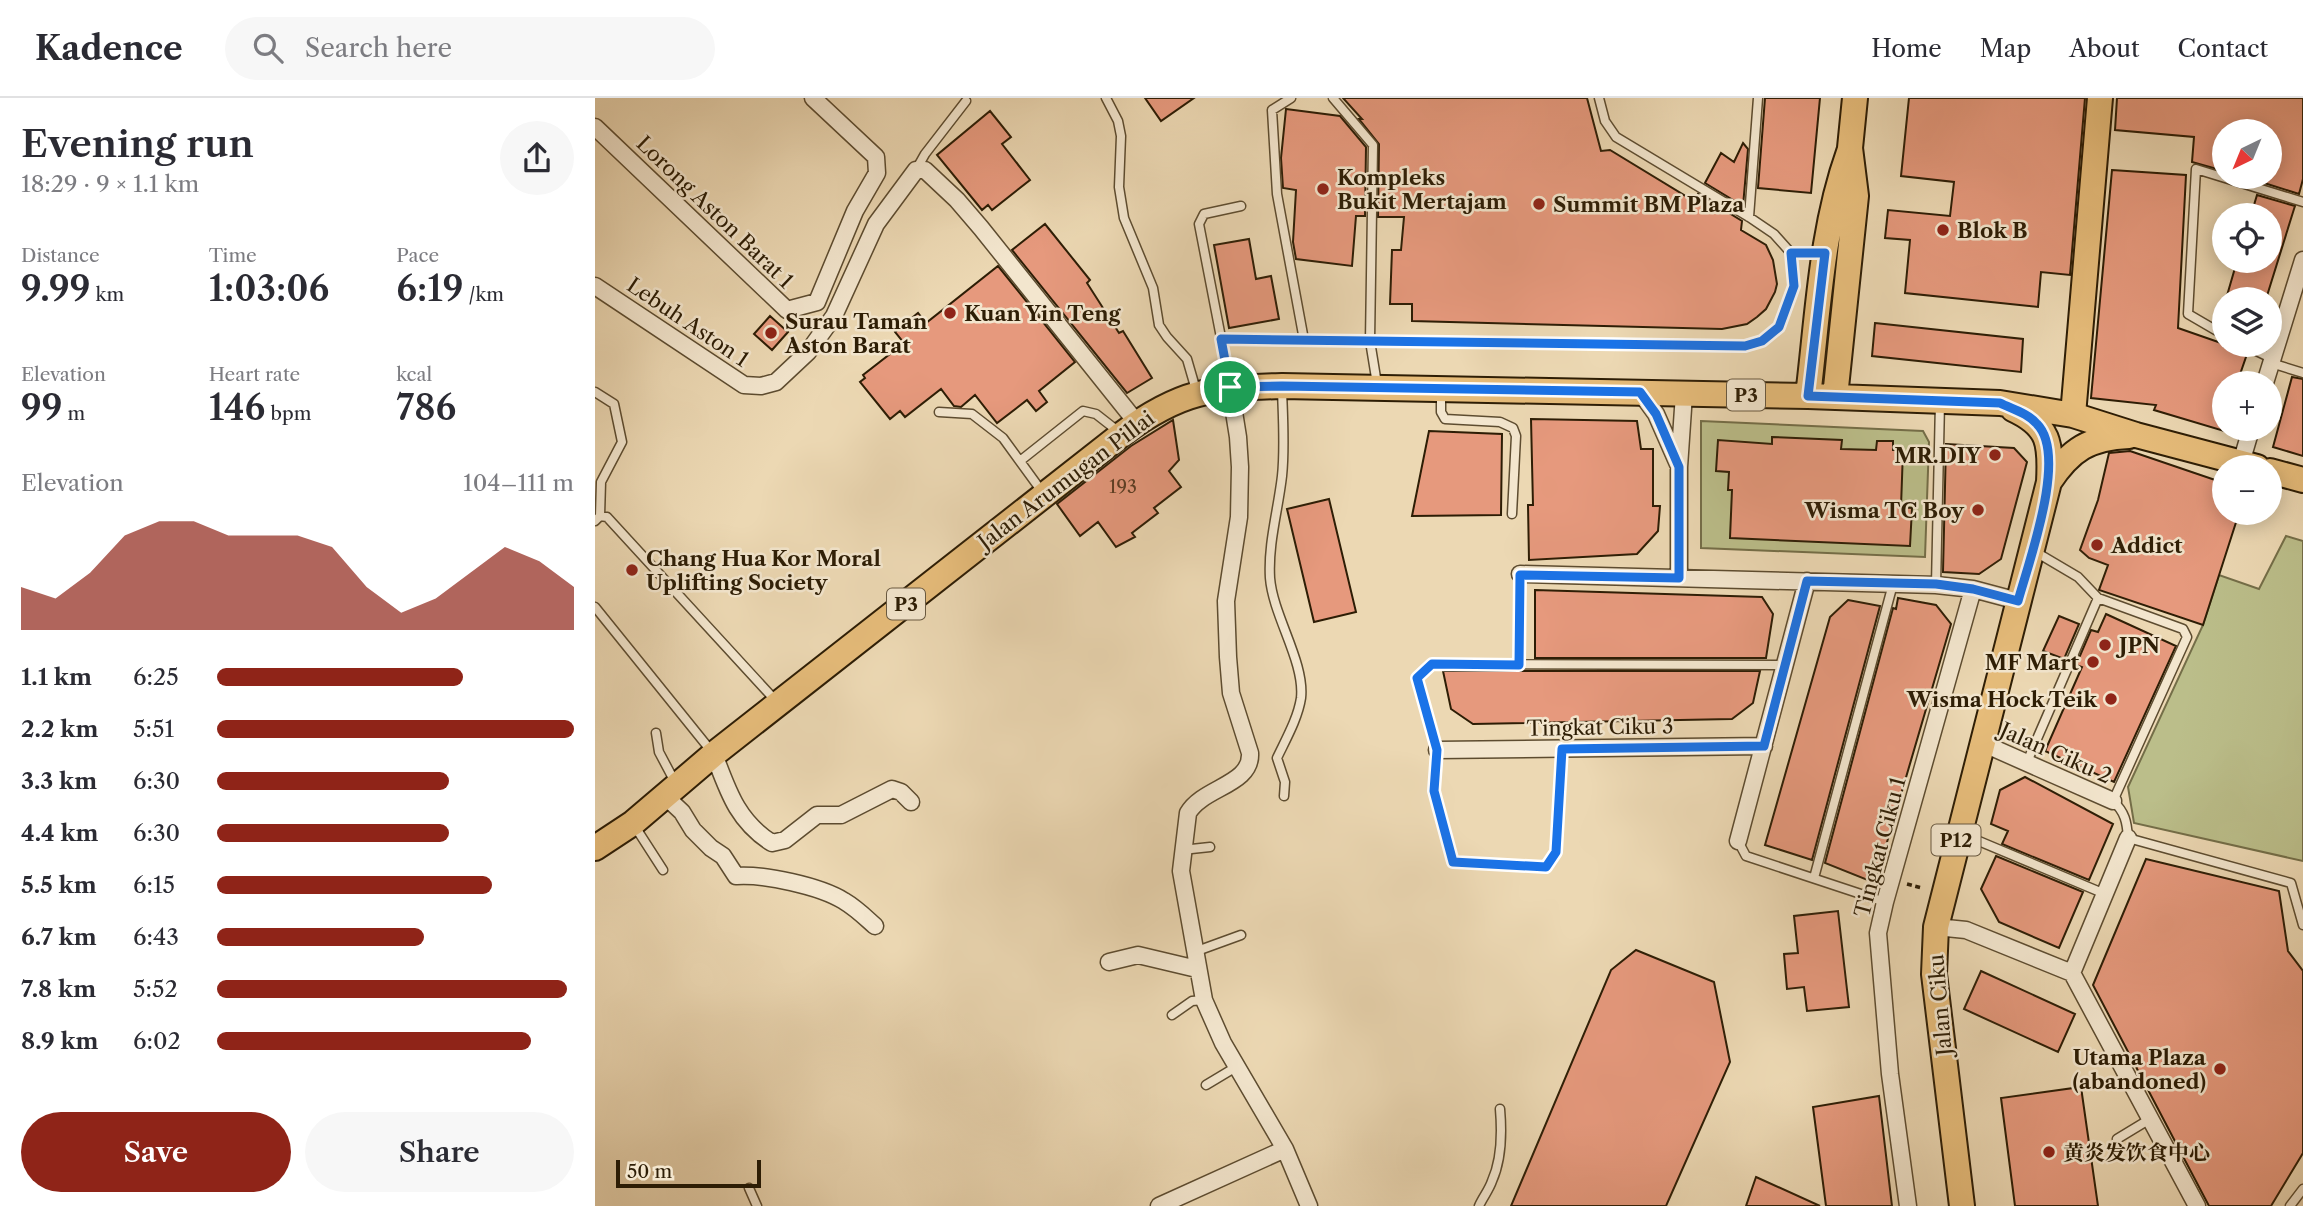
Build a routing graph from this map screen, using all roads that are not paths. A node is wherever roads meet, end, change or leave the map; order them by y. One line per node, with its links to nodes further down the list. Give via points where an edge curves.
1 (813, 98): 10 (street, Lorong Aston Barat 1, via 876,157 877,173 855,211 817,302 787,310)
2 (1106, 98): 34 (lane, via 1121,136 1119,187 1124,218 1153,288 1159,325 1187,359)
3 (1291, 98): 22 (lane, via 1272,110 1277,194)
4 (1333, 98): 23 (lane, via 1373,145)
5 (1599, 98): 15 (lane, via 1605,121 1616,137)
6 (1758, 98): 15 (lane)
7 (1855, 98): 11 (main road)
8 (2100, 98): 41 (main road)
9 (966, 101): 12 (lane)
10 (595, 127)
11 (1850, 148): 17 (main road, via 1835,191); 37 (main road, via 1856,196)
12 (916, 170): 19 (street, Lebuh Aston 1, via 876,224 834,316 776,382 744,385); 42 (street, via 925,170 973,219)
13 (2303, 202): 20 (lane, via 2196,169 2188,314)
14 (1241, 206): 21 (lane, via 1204,214 1199,224)
15 (1749, 218): 16 (lane, via 1774,234)
16 (1791, 253): 17 (lane); 23 (lane, via 1794,286 1779,327 1762,341 1745,346)
17 (1825, 253): 36 (main road)
18 (2303, 260): 25 (street)
19 (595, 286)
20 (2212, 328)
21 (1221, 339): 22 (lane); 29 (lane)
22 (1304, 340): 23 (lane)
23 (1370, 341): 30 (lane)
24 (2265, 357): 25 (lane)
25 (2272, 361): 26 (street); 27 (lane)
26 (2269, 371)
27 (2303, 373)
28 (1282, 386): 29 (main road, Jalan Arumugan Pillai / P3); 30 (main road, Jalan Arumugan Pillai / P3); 74 (lane, via 1282,472 1270,581 1301,695 1277,758 1285,782)
29 (1230, 387): 34 (main road, Jalan Arumugan Pillai / P3); 83 (street, via 1240,467 1239,517 1226,601 1228,657 1231,693 1251,760 1240,776 1192,805)
30 (1377, 387): 31 (main road, Jalan Arumugan Pillai / P3)
31 (1441, 388): 33 (main road, Jalan Arumugan Pillai / P3); 51 (lane, via 1445,419 1500,422 1513,428)
32 (595, 392): 52 (lane, via 614,404 622,442 601,482)
33 (1640, 392): 35 (main road, Jalan Arumugan Pillai / P3); 46 (street, via 1656,414)
34 (1197, 393): 42 (main road, Jalan Arumugan Pillai / P3, via 1163,407)
35 (1684, 394): 36 (main road, Jalan Arumugan Pillai / P3); 46 (street)
36 (1808, 396): 37 (main road, Jalan Arumugan Pillai / P3)
37 (1835, 397): 38 (main road, Jalan Arumugan Pillai / P3)
38 (1940, 401): 39 (main road, Jalan Arumugan Pillai / P3); 58 (lane)
39 (2000, 403): 41 (main road, Jalan Arumugan Pillai / P3); 49 (main road, via 2028,416 2045,434)
40 (939, 412): 45 (lane, via 972,414 1003,438)
41 (2073, 415): 43 (main road, Jalan Arumugan Pillai / P3)
42 (1129, 429): 45 (lane, via 1083,411); 50 (main road, Jalan Arumugan Pillai / P3)
43 (2136, 435): 44 (main road, Jalan Arumugan Pillai / P3); 49 (main road, via 2095,440 2081,447)
44 (2212, 455)
45 (1020, 461): 50 (lane)
46 (1679, 467): 55 (street)
47 (2282, 474): 48 (main road)
48 (2303, 480)
49 (2049, 482): 53 (main road, Jalan Ciku / P12)
50 (1045, 495): 65 (main road, Jalan Arumugan Pillai / P3)
51 (1512, 514)
52 (597, 519): 65 (lane, via 607,517)
53 (2032, 550): 60 (lane, via 2078,577); 61 (main road, Jalan Ciku / P12)
54 (1520, 575): 55 (street); 63 (lane)
55 (1679, 578): 56 (street)
56 (1807, 581): 57 (street); 64 (street)
57 (1893, 583): 58 (street); 85 (lane)
58 (1936, 584): 59 (street)
59 (1973, 589): 61 (street); 87 (street, Tingkat Ciku 1)
60 (2098, 598): 72 (lane); 75 (lane, via 2183,629 2187,637)
61 (2018, 601): 67 (main road, Jalan Ciku / P12)
62 (595, 607): 71 (lane)
63 (1519, 665): 64 (lane); 70 (lane, via 1432,664 1417,678)
64 (1784, 665): 68 (street)
65 (779, 704): 71 (main road, Jalan Arumugan Pillai / P3)
66 (656, 733): 73 (lane)
67 (1982, 743): 72 (street, Jalan Ciku 2); 78 (main road, Jalan Ciku / P12)
68 (1764, 746): 69 (street, Tingkat Ciku 3); 80 (street)
69 (1562, 749): 70 (street, Tingkat Ciku 3); 70 (lane, via 1556,852 1546,867 1453,862 1434,791)
70 (1437, 750)
71 (714, 754): 73 (main road, Jalan Arumugan Pillai / P3); 76 (street, via 735,806 746,823 772,844 817,816 841,815 892,789)
72 (2027, 762): 75 (street, Jalan Ciku 2)
73 (672, 792): 77 (main road, Jalan Arumugan Pillai / P3); 89 (street, via 693,830 723,856 736,876 821,891 843,900)
74 (1284, 796)
75 (2113, 801): 79 (lane, via 2123,811)
76 (911, 802)
77 (633, 823): 81 (main road, Jalan Arumugan Pillai / P3); 84 (lane)
78 (1958, 832): 86 (lane); 90 (main road, Jalan Ciku / P12)
79 (2128, 838): 86 (street); 88 (lane, via 2291,883)
80 (1738, 841): 85 (lane, via 1746,856)
81 (596, 845)
82 (1210, 847): 83 (lane)
83 (1182, 850): 92 (street, via 1181,871)
84 (663, 870)
85 (1814, 878): 87 (lane)
86 (2105, 894): 95 (street)
87 (1885, 902): 110 (street, Tingkat Ciku 1, via 1878,933)
88 (2303, 925)
89 (875, 926)
90 (1935, 927): 95 (street, via 1966,930); 111 (main road, Jalan Ciku / P12, via 1934,974)
91 (1241, 935): 92 (lane)
92 (1197, 951): 94 (street)
93 (1109, 962): 94 (street, via 1138,956)
94 (1198, 969): 96 (street)
95 (2072, 972): 101 (street)
96 (1204, 1000): 97 (lane, via 1192,1001); 98 (street)
97 (1172, 1015)
98 (1238, 1069): 99 (lane); 103 (street)
99 (1206, 1085)
100 (1500, 1108): 109 (lane, via 1499,1159)
101 (2150, 1119): 102 (lane); 112 (street)
102 (2117, 1139)
103 (1285, 1149): 107 (street); 108 (street)
104 (749, 1188): 106 (lane)
105 (2303, 1189): 113 (lane)
106 (757, 1206)
107 (1159, 1206)
108 (1309, 1206)
109 (1479, 1206)
110 (1908, 1206)
111 (1962, 1206)
112 (2197, 1206)
113 (2290, 1206)

